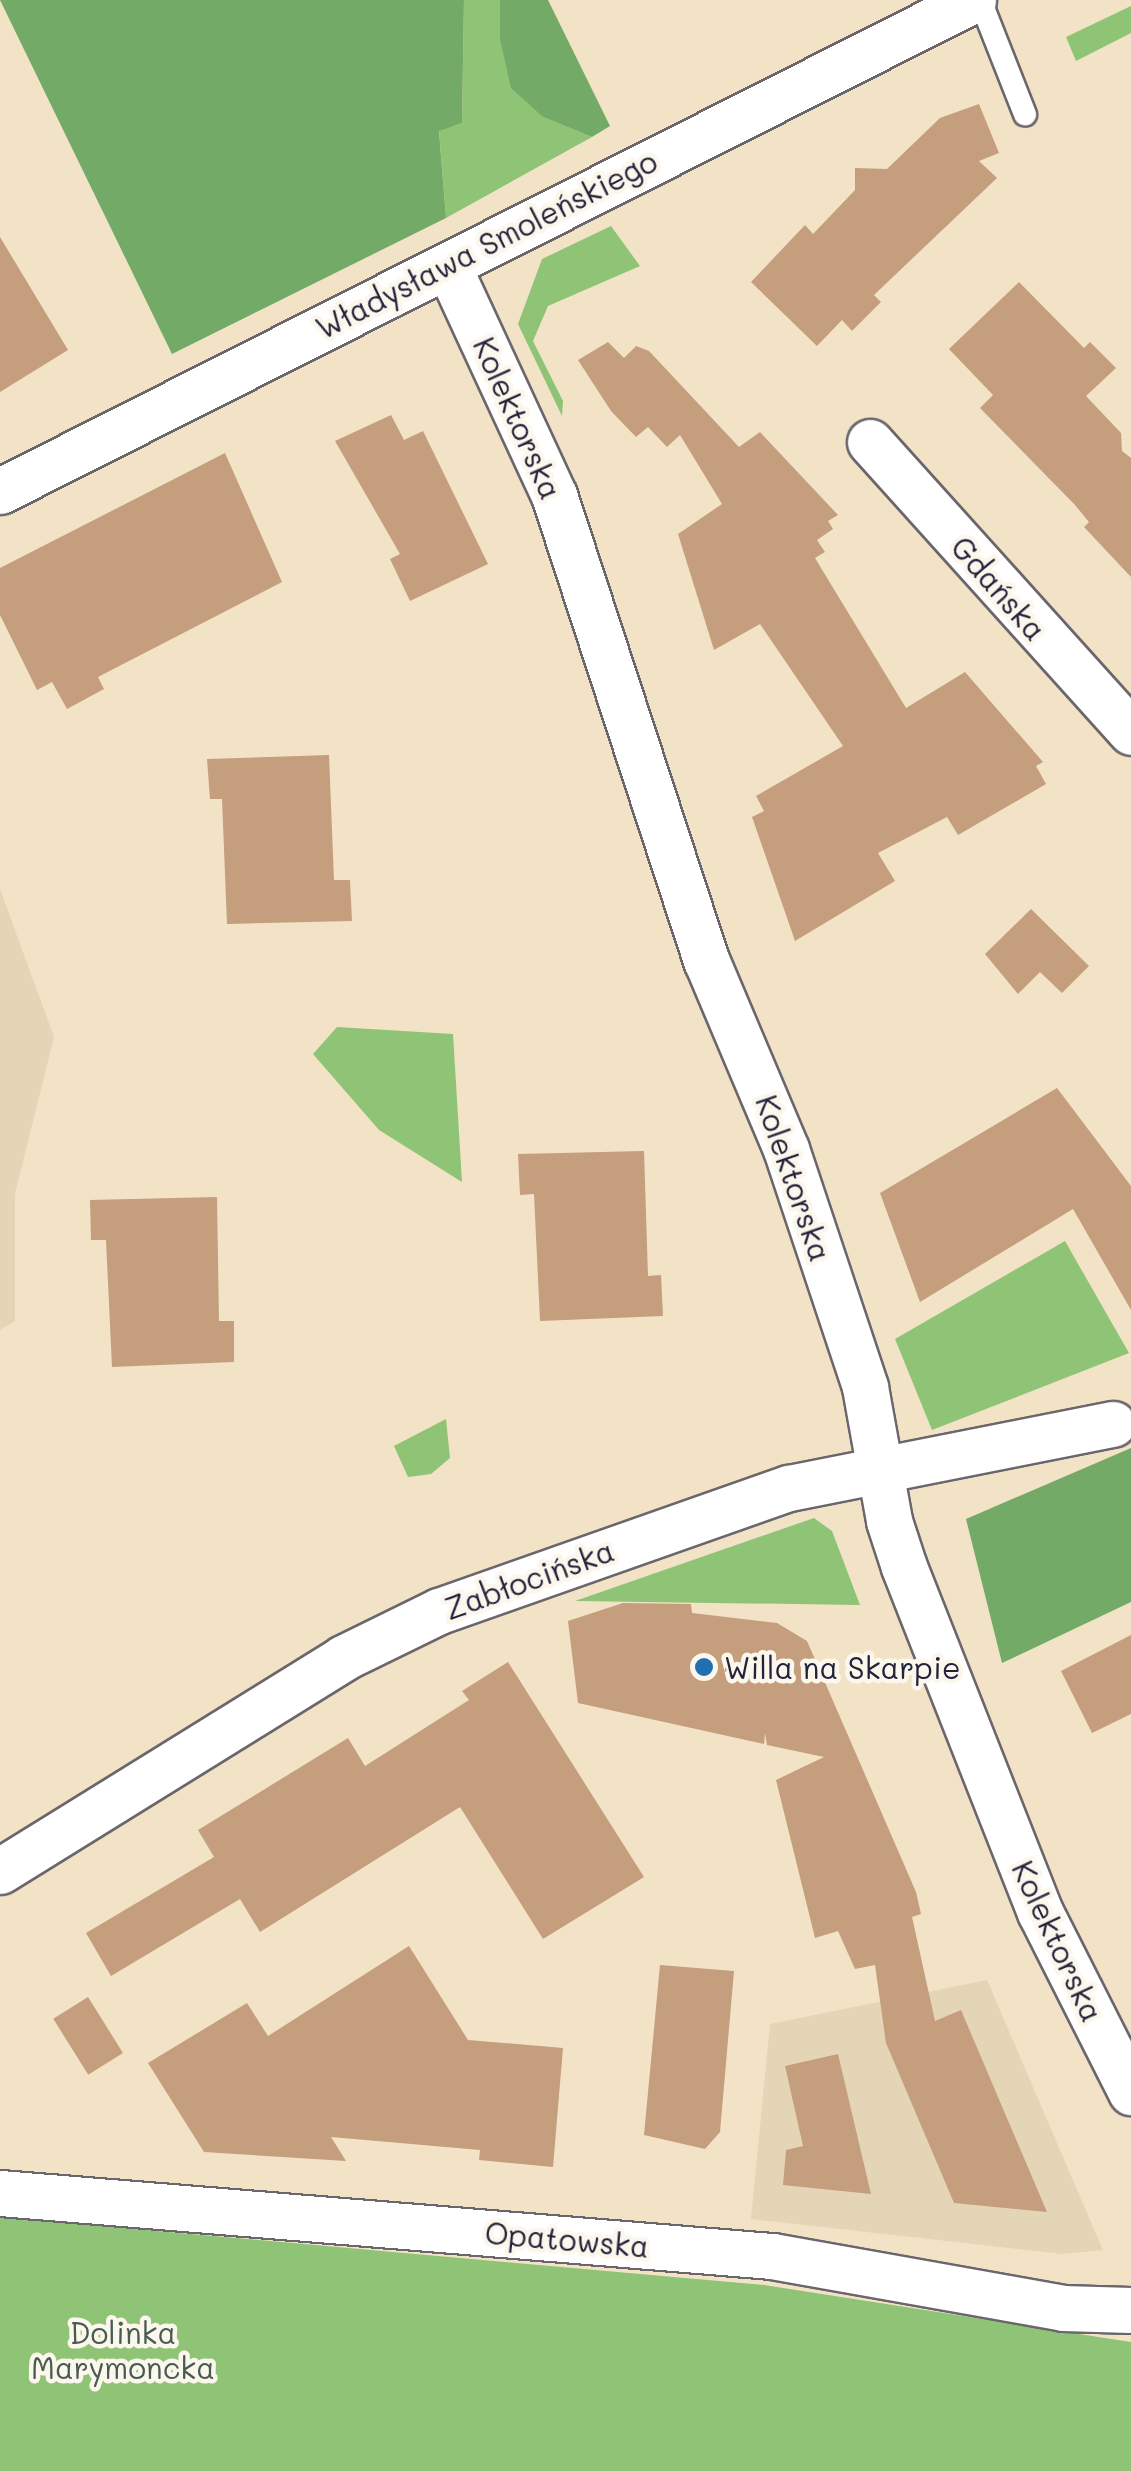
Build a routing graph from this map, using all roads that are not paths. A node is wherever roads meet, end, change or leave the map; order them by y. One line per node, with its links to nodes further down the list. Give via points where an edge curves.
1 (967, 2): 2 (lane); 3 (street, Władysława Smoleńskiego)
2 (1024, 114)
3 (448, 266): 5 (street, Władysława Smoleńskiego); 8 (street, Kolektorska, via 554,495 707,962 792,1168 865,1387)
4 (870, 442): 6 (street, Gdańska)
5 (0, 491)
6 (1131, 732)
7 (1113, 1424): 8 (street, Zabłocińska)
8 (882, 1471): 9 (street, Zabłocińska, via 789,1488 439,1611 343,1658); 10 (street, Kolektorska, via 904,1567 1040,1912)
9 (0, 1870)
10 (1131, 2092)
11 (0, 2193): 12 (street, Opatowska, via 772,2256 1063,2308)
12 (1131, 2310)

